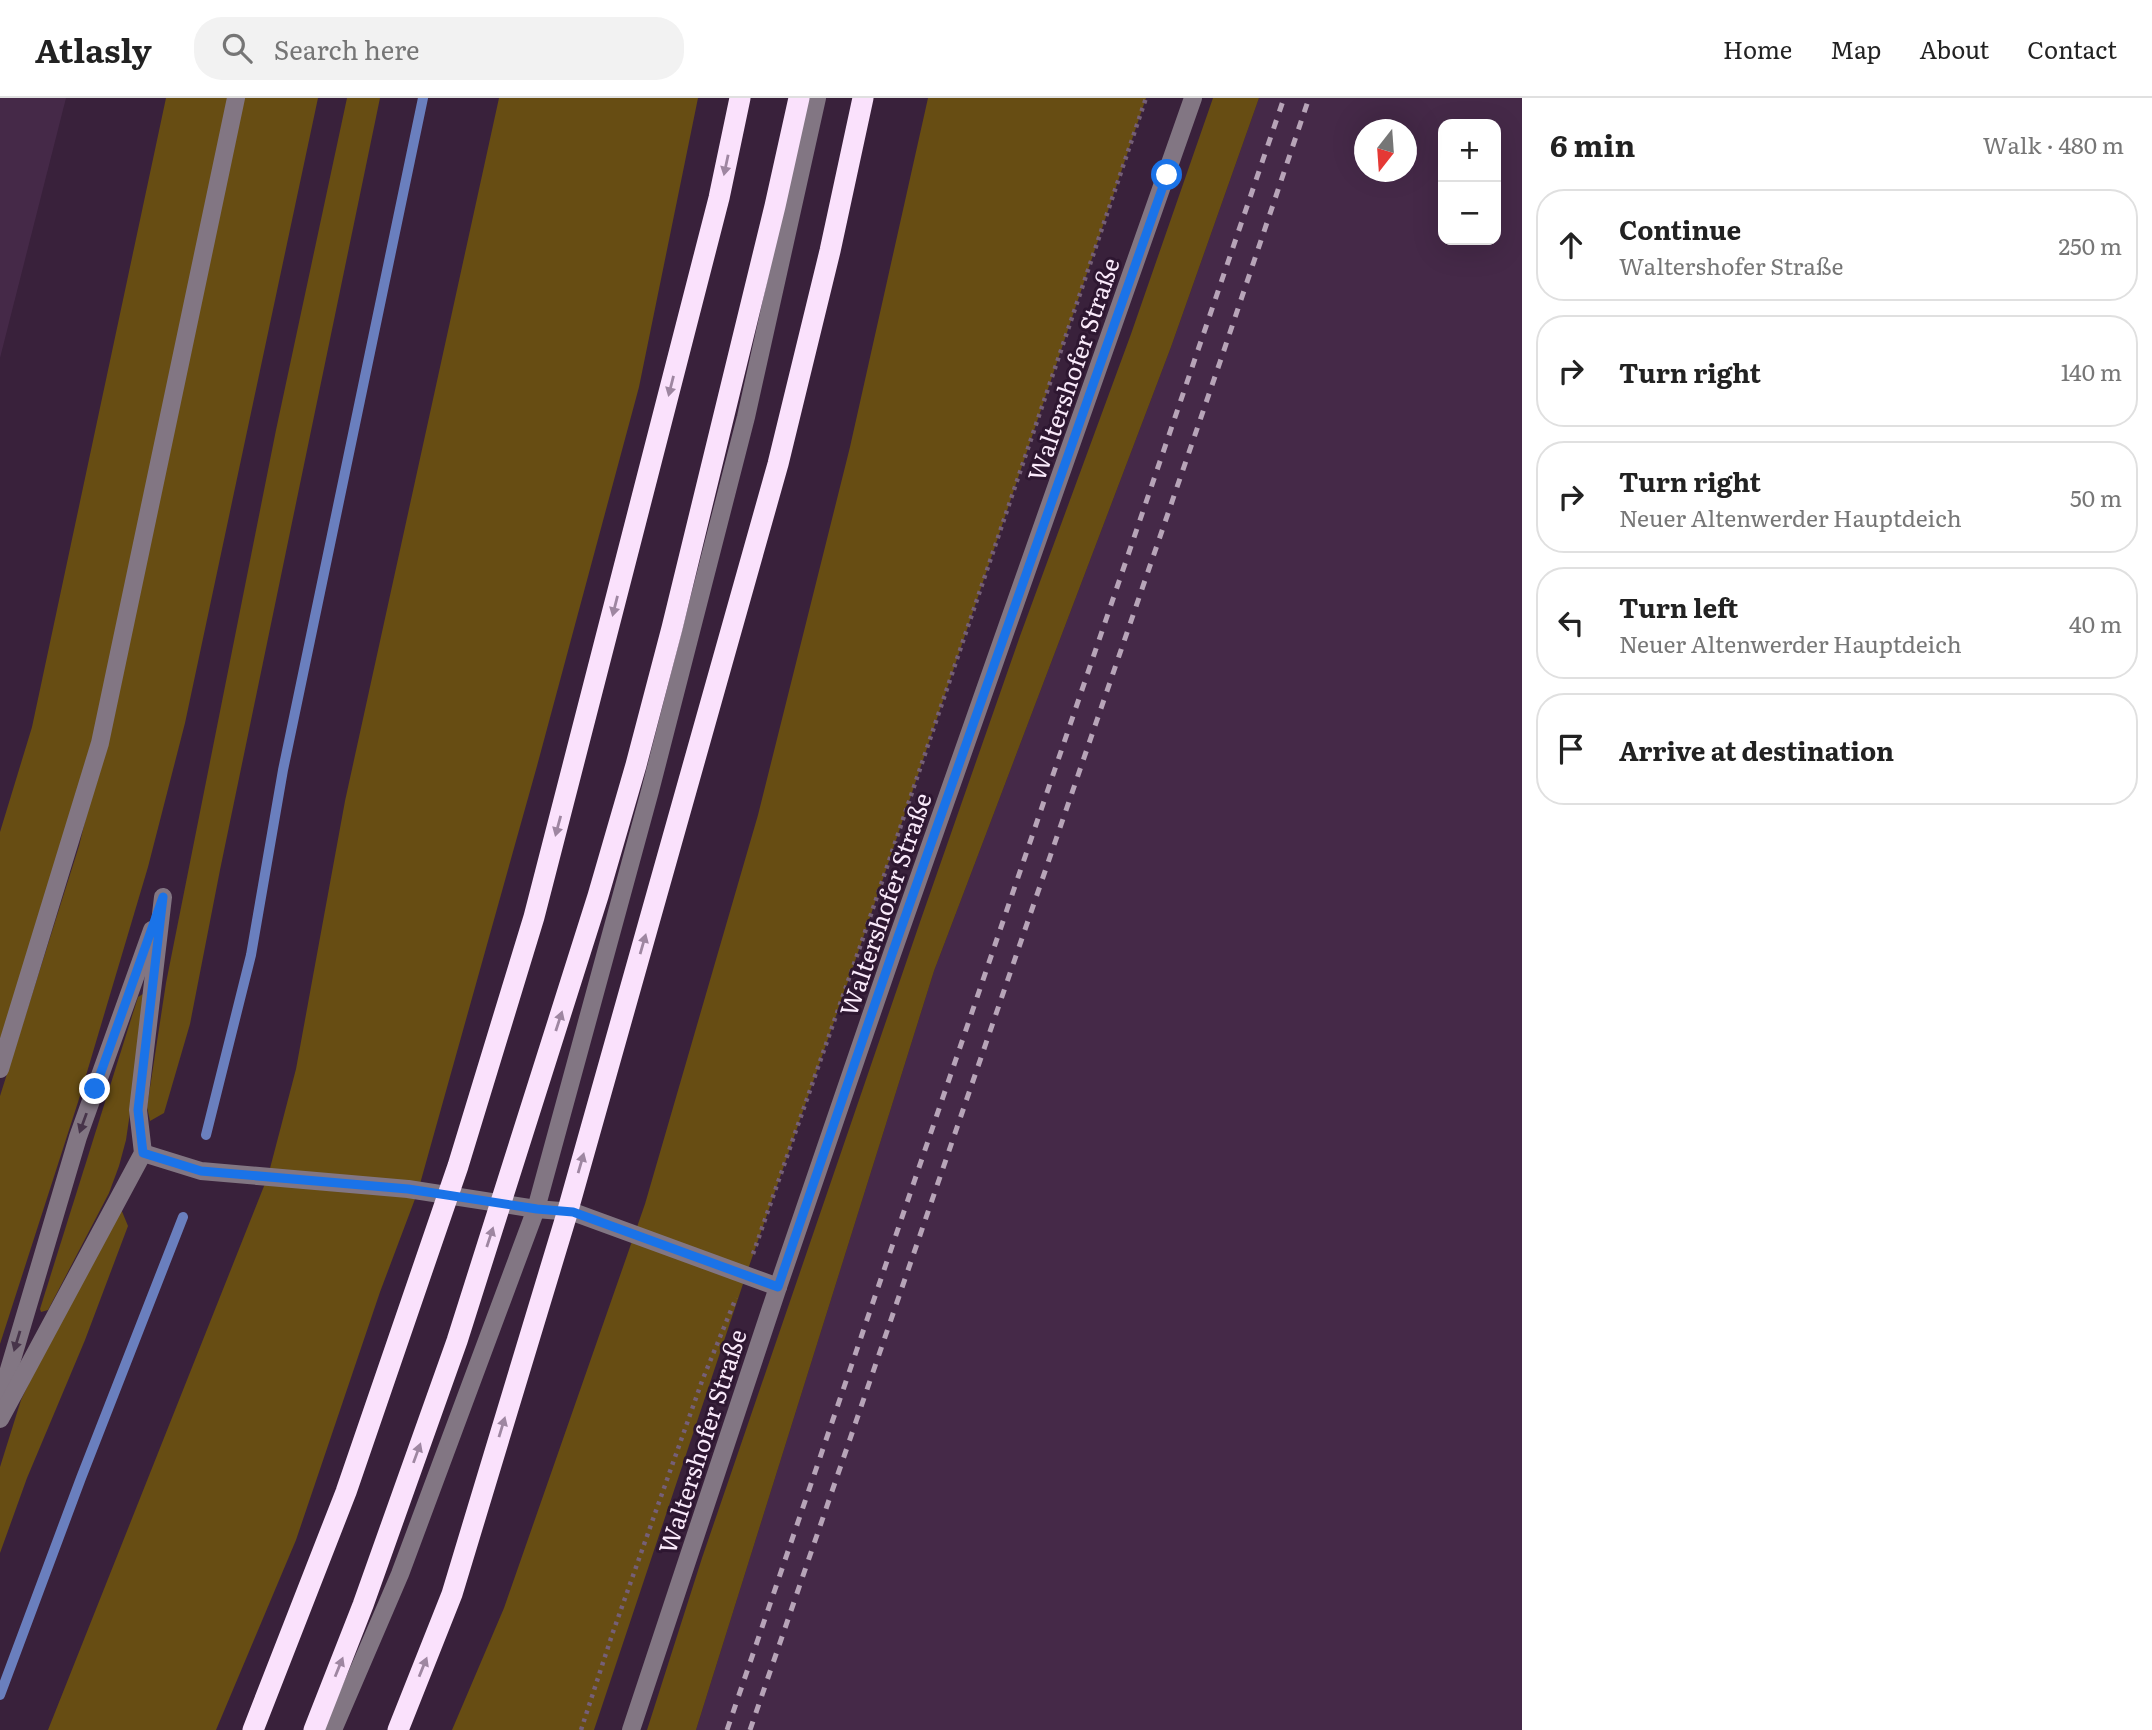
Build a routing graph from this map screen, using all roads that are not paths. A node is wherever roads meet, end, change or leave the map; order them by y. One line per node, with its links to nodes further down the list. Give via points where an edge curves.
1 (236, 98): 7 (street, via 100,743)
2 (740, 98): 13 (highway, one-way to 13, bridge, via 719,198 530,930 458,1166 355,1466)
3 (799, 98): 14 (highway, one-way to 3, bridge, via 457,1341 598,896 672,628)
4 (817, 98): 9 (street, via 746,417)
5 (863, 98): 16 (highway, one-way to 5, bridge, via 452,1594 569,1204 778,464)
6 (1193, 98): 10 (street, Waltershofer Straße)
7 (0, 1069)
8 (143, 1153): 9 (street, via 201,1171 408,1189); 11 (street, one-way to 11, via 138,1110 163,897 78,1137); 12 (street)
9 (537, 1209): 10 (street, via 573,1212); 15 (street, via 400,1574)
10 (778, 1287): 17 (street, Waltershofer Straße)
11 (0, 1400)
12 (0, 1419)
13 (253, 1730)
14 (314, 1730)
15 (333, 1730)
16 (398, 1730)
17 (631, 1730)

